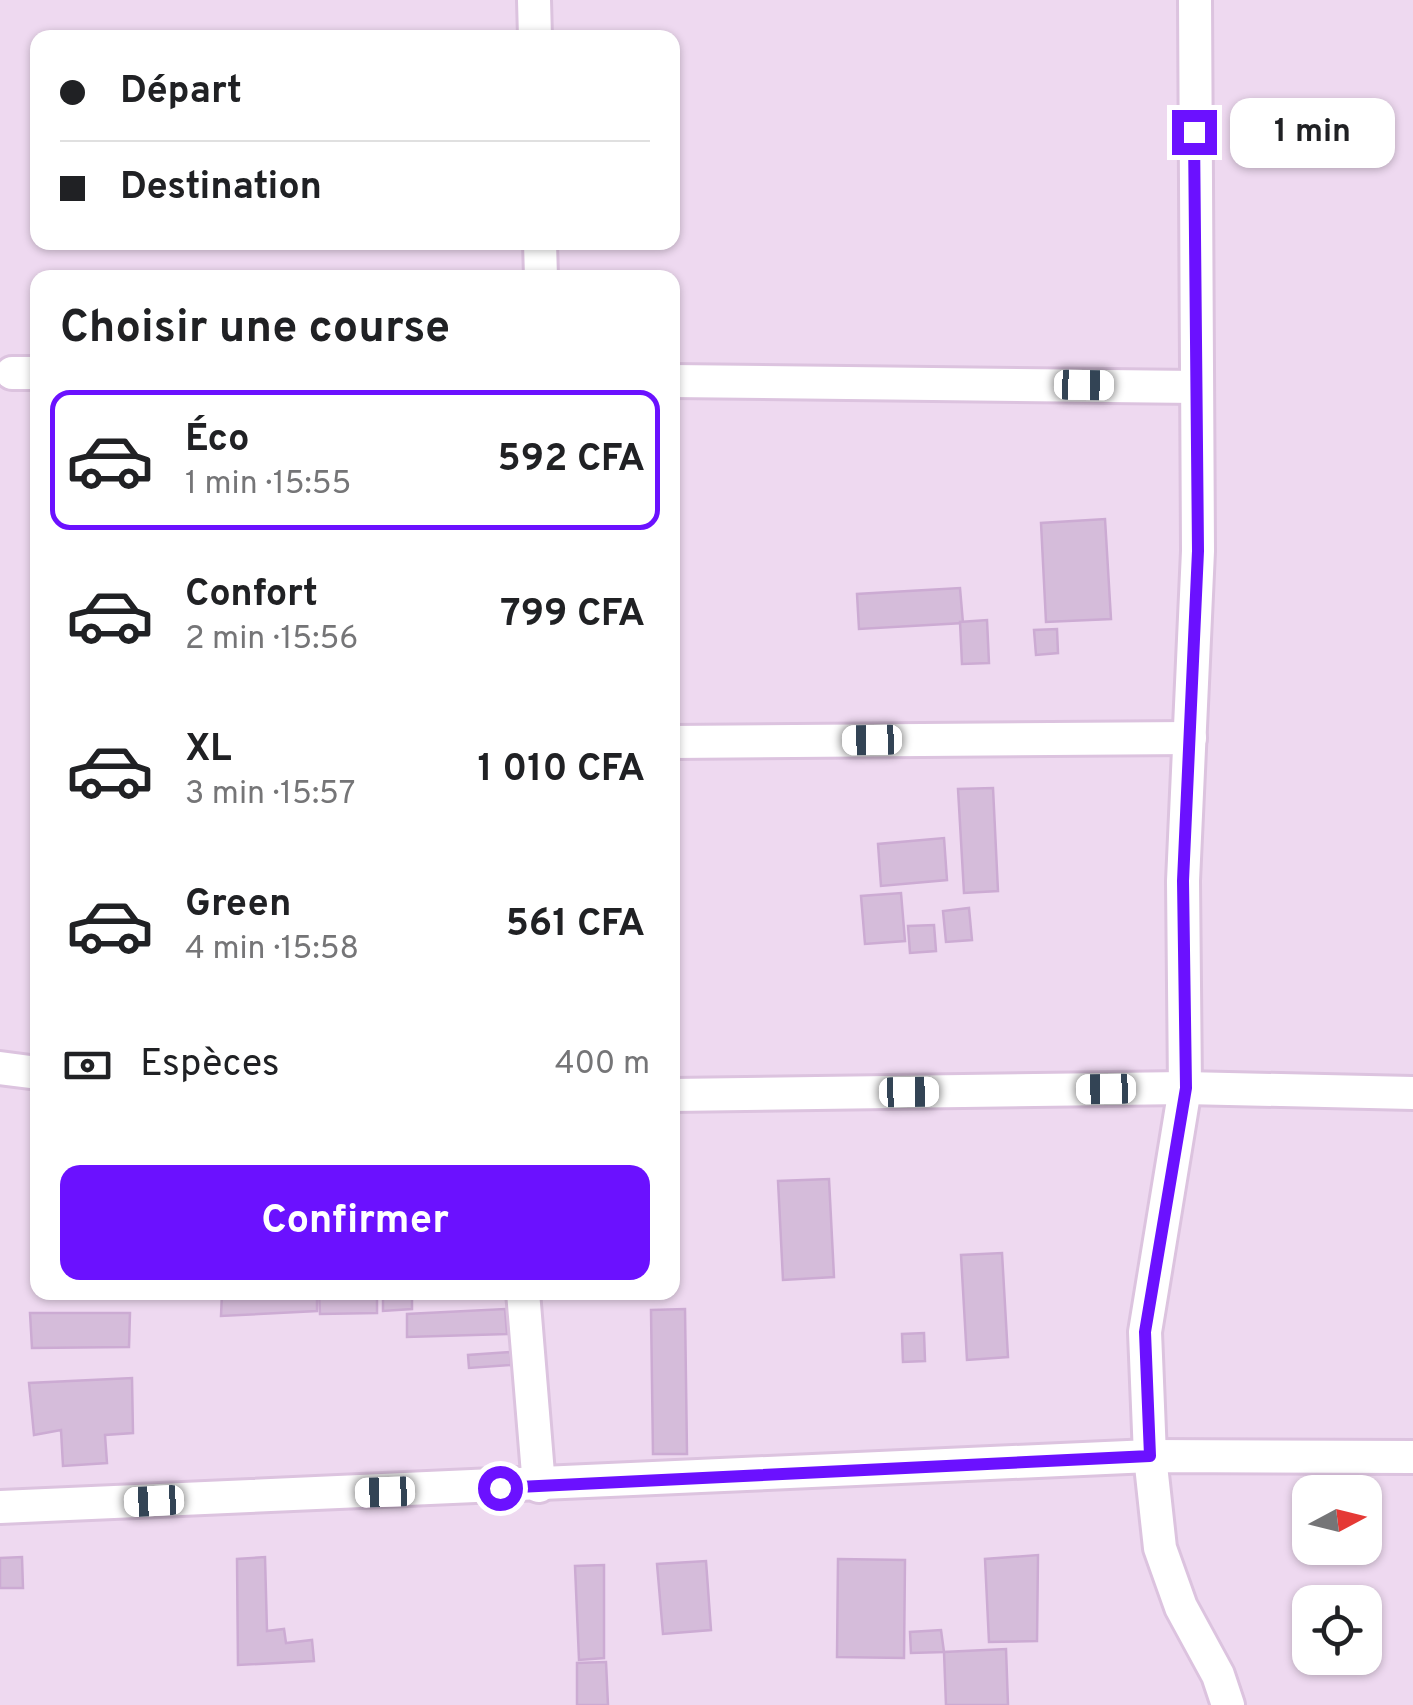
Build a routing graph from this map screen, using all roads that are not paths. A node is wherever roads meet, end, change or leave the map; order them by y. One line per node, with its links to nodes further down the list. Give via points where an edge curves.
1 (534, 0): 3 (street)
2 (1195, 0): 5 (street)
3 (535, 30)
4 (680, 380): 5 (street)
5 (1197, 386): 6 (street)
6 (1190, 738): 7 (street); 10 (street, via 1183,881)
7 (680, 742)
8 (0, 1068): 9 (street)
9 (30, 1072)
10 (1186, 1088): 11 (street); 12 (street); 14 (street, via 1145,1332)
11 (1413, 1093)
12 (680, 1095)
13 (524, 1300): 16 (street)
14 (1150, 1456): 15 (street); 16 (street); 18 (street, via 1160,1548 1180,1607)
15 (1413, 1456)
16 (538, 1486): 17 (street)
17 (0, 1508)
18 (1228, 1705)

